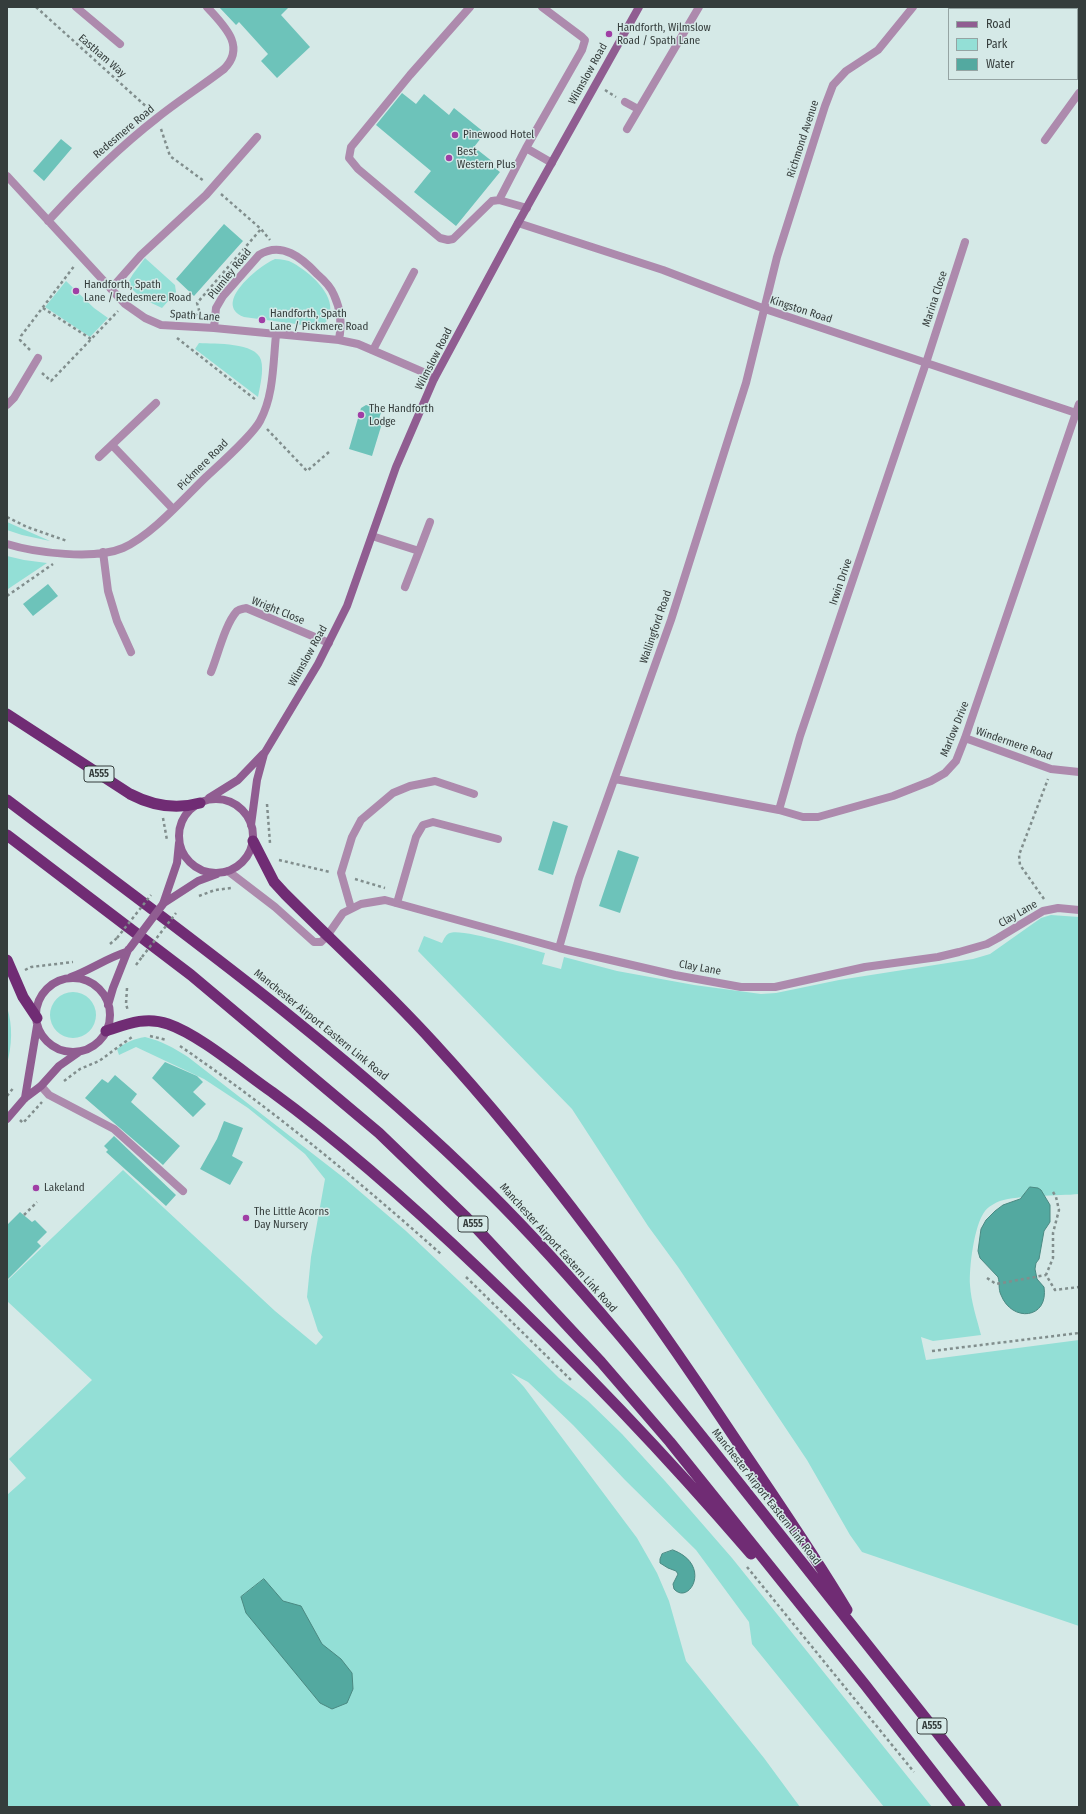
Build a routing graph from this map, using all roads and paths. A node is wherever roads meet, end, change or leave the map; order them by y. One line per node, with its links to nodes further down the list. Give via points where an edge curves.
1 (36, 7): 14 (path, Eastham Way, via 142,101)
2 (76, 7): 9 (street)
3 (207, 7): 14 (street, Redesmere Road, via 226,28 233,41 234,53 230,63)
4 (470, 7): 22 (street, via 351,147 349,158 358,169 440,238 453,240 486,205)
5 (542, 7): 18 (street, via 582,36 584,45)
6 (639, 7): 10 (main road, Wilmslow Road)
7 (699, 7): 13 (street)
8 (913, 7): 34 (street, Richmond Avenue, via 878,50 846,71 833,85 777,257)
9 (120, 44)
10 (595, 85): 12 (path); 19 (main road, Wilmslow Road)
11 (1079, 93): 17 (street)
12 (625, 102): 13 (street)
13 (638, 109): 15 (street)
14 (157, 118): 21 (path, via 170,156); 24 (street, Redesmere Road, via 85,180)
15 (627, 129)
16 (257, 137): 21 (street)
17 (1045, 140)
18 (526, 148): 19 (street); 22 (street)
19 (552, 163): 23 (main road, Wilmslow Road)
20 (7, 176): 24 (street, Spath Lane)
21 (213, 188): 26 (path); 31 (street, via 141,255)
22 (499, 200): 23 (street)
23 (527, 208): 25 (main road, Wilmslow Road)
24 (48, 221): 29 (street, Spath Lane)
25 (518, 223): 34 (street, Kingston Road, via 663,270); 44 (main road, Wilmslow Road)
26 (261, 229): 28 (path); 36 (path, via 197,303 199,310)
27 (965, 242): 43 (street, Marina Close)
28 (279, 249): 37 (street, Plumley Road, via 259,254 223,296 216,308); 40 (street, via 294,254 328,284 338,306 341,326)
29 (82, 257): 31 (street, Spath Lane); 33 (path)
30 (414, 272): 41 (street)
31 (111, 289): 32 (street, Spath Lane)
32 (125, 304): 35 (street, Spath Lane); 39 (path)
33 (43, 308): 39 (path); 42 (path, via 20,340)
34 (765, 309): 43 (street, Kingston Road); 73 (street, Wallingford Road, via 746,383 673,612)
35 (160, 325): 36 (street, Spath Lane); 48 (path)
36 (188, 326): 37 (street, Spath Lane)
37 (214, 328): 38 (street, Spath Lane)
38 (276, 335): 40 (street, Spath Lane); 48 (street, Pickmere Road, via 271,388)
39 (91, 339): 42 (path, via 51,381)
40 (339, 340): 41 (street, Spath Lane)
41 (373, 350): 44 (street, Spath Lane)
42 (36, 361): 46 (street, via 14,398)
43 (926, 363): 49 (street, Kingston Road); 78 (street, Irwin Drive, via 800,736)
44 (434, 379): 57 (main road, Wilmslow Road, via 396,466)
45 (156, 403): 51 (street)
46 (7, 404)
47 (1079, 404): 49 (street, Marlow Drive)
48 (266, 408): 50 (street, Pickmere Road)
49 (1077, 413): 69 (street, Marlow Drive)
50 (260, 422): 52 (path, via 307,472); 54 (street, Pickmere Road)
51 (112, 445): 53 (street); 54 (street)
52 (330, 452)
53 (99, 457)
54 (172, 509): 60 (street, Pickmere Road, via 145,534 123,548)
55 (7, 517): 61 (path, via 69,542)
56 (430, 522): 59 (street)
57 (372, 536): 59 (street); 65 (main road, Wilmslow Road, via 347,606)
58 (7, 544): 62 (street, Pickmere Road, via 36,551)
59 (419, 551): 63 (street)
60 (103, 552): 61 (street, Pickmere Road); 66 (street, via 114,614)
61 (80, 553): 62 (street, Pickmere Road)
62 (69, 554): 64 (path)
63 (405, 587)
64 (7, 596)
65 (329, 643): 67 (street, Wright Close, via 246,608 240,609 229,626); 70 (main road, Wilmslow Road)
66 (131, 652)
67 (211, 672)
68 (7, 714): 77 (highway, A555, via 142,800 175,807)
69 (965, 738): 71 (street, Windermere Road); 78 (street, Marlow Drive, via 956,761 931,781 818,817 803,817)
70 (264, 754): 74 (main road, Wilmslow Road); 77 (main road, Wilmslow Road, via 238,780)
71 (1051, 768): 72 (street, Windermere Road); 98 (path, via 1019,855 1024,872)
72 (1079, 772)
73 (615, 779): 78 (street, Marlow Drive); 103 (street, Wallingford Road, via 579,878)
74 (257, 780): 80 (main road, Wilmslow Road); 86 (path, via 267,797)
75 (474, 794): 97 (street, via 435,781 410,786 394,793 361,820 352,837 341,873)
76 (7, 800): 141 (highway, Manchester Airport Eastern Link Road / A555, via 294,1018 401,1108 490,1192 622,1338)
77 (203, 802): 80 (main road, via 221,799 230,801 245,812); 82 (main road, via 190,810 185,817)
78 (779, 810)
79 (162, 821): 85 (path)
80 (252, 825): 84 (main road)
81 (7, 835): 142 (highway, A555, via 197,980 379,1133 466,1217 601,1362 670,1442)
82 (180, 838): 88 (main road, via 186,856 192,864 210,872); 95 (main road, via 177,863)
83 (498, 839): 93 (street, via 433,822 423,825 416,837)
84 (253, 841): 88 (main road, via 243,861); 101 (highway, via 274,882)
85 (167, 847)
86 (271, 847)
87 (274, 859): 89 (path)
88 (225, 872): 95 (main road, via 198,881); 101 (street, via 275,907 314,942 321,942)
89 (334, 873)
90 (349, 875): 93 (path)
91 (238, 888): 94 (path, via 215,890)
92 (154, 890): 102 (path, bridge, via 117,938)
93 (401, 892): 96 (street)
94 (196, 898)
95 (164, 903): 104 (main road, bridge)
96 (397, 903): 97 (street, Clay Lane, via 385,900); 103 (street, Clay Lane)
97 (351, 908): 101 (street, Clay Lane, via 343,913)
98 (1051, 909): 100 (street, Clay Lane); 103 (street, Clay Lane, via 1043,911 998,938 973,948 938,957 865,967 775,987 741,986 712,981 632,966)
99 (178, 910): 108 (path, bridge)
100 (1079, 910)
101 (327, 936): 141 (highway, via 434,1043 554,1182 636,1292 688,1368 824,1572)
102 (106, 946)
103 (559, 948)
104 (128, 950): 109 (main road); 111 (main road)
105 (7, 960): 113 (highway)
106 (76, 961): 107 (path)
107 (31, 967)
108 (133, 970)
109 (66, 978): 111 (main road, via 85,980 94,985 101,991); 113 (main road, via 49,987 41,996 37,1007)
110 (127, 983): 112 (path, via 126,1004)
111 (108, 1005): 114 (main road, via 110,1018)
112 (129, 1015)
113 (37, 1021): 119 (main road, via 42,1035 56,1048 72,1052); 124 (main road)
114 (106, 1031): 119 (main road, via 96,1044); 142 (highway, via 131,1022 150,1019 169,1024 200,1040 296,1110 363,1164 449,1240 542,1328 638,1426)
115 (134, 1036): 120 (path, via 99,1061 80,1069)
116 (146, 1036): 117 (path)
117 (173, 1041)
118 (179, 1045): 132 (path, via 210,1066 370,1191)
119 (84, 1050): 122 (main road, via 59,1066)
120 (65, 1080)
121 (18, 1082): 123 (path)
122 (41, 1086): 124 (main road); 128 (street, via 49,1095 114,1129)
123 (7, 1096)
124 (25, 1098): 126 (main road)
125 (34, 1110): 127 (path)
126 (7, 1119)
127 (23, 1123)
128 (183, 1191)
129 (1053, 1192): 133 (path, via 1059,1210 1053,1233 1052,1258)
130 (37, 1202): 131 (path)
131 (24, 1215)
132 (443, 1255)
133 (1046, 1275): 135 (path, via 996,1284); 136 (path, via 1055,1290)
134 (465, 1276): 139 (path)
135 (987, 1278)
136 (1079, 1287)
137 (1079, 1333): 138 (path)
138 (932, 1350)
139 (576, 1385)
140 (743, 1562): 143 (path)
141 (867, 1645): 145 (highway, Manchester Airport Eastern Link Road / A555)
142 (866, 1686): 144 (highway, A555)
143 (917, 1776)
144 (960, 1807)
145 (996, 1807)

